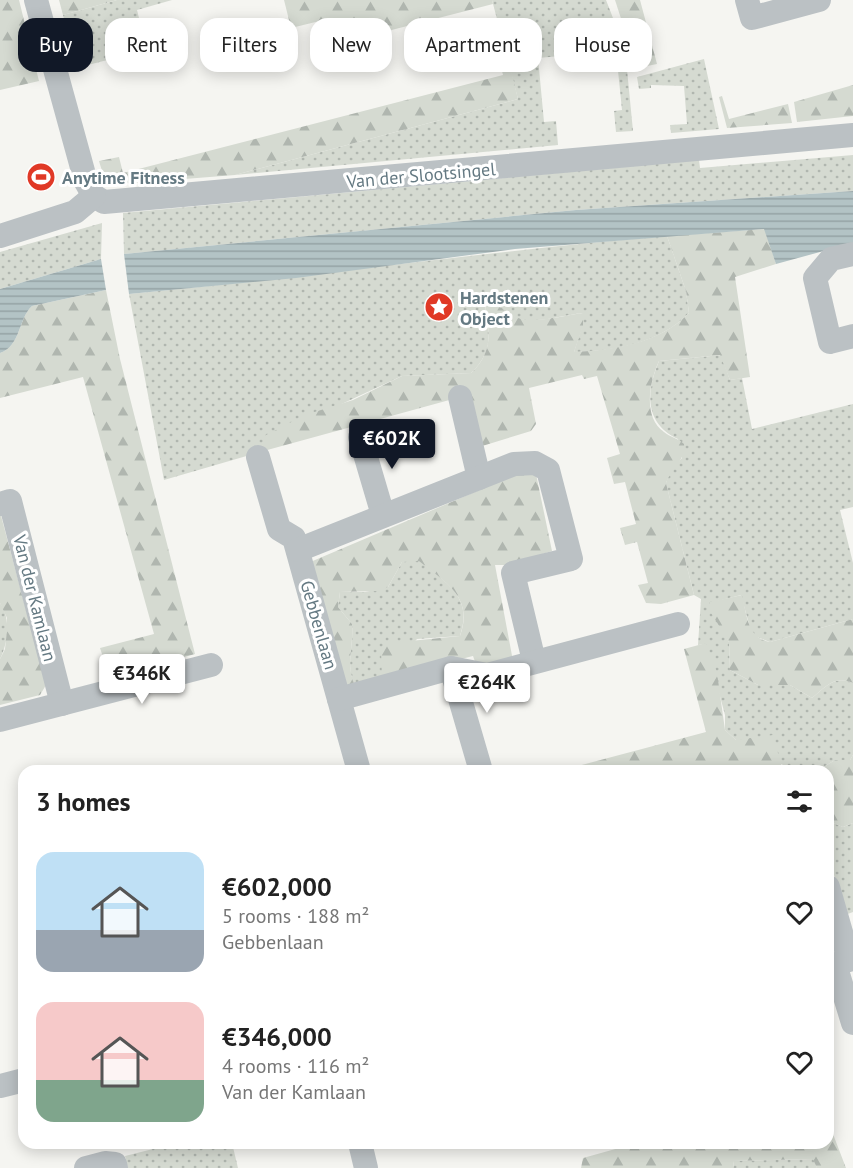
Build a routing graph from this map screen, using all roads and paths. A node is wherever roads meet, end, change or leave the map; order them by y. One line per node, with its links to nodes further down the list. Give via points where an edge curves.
1 (36, 0): 5 (street, via 86,182)
2 (747, 0): 3 (street, via 752,18)
3 (819, 0)
4 (853, 135): 5 (street, Van der Slootsingel, via 114,202)
5 (94, 196): 6 (street, via 75,212)
6 (0, 236)
7 (853, 254): 8 (street, via 831,259 815,278 830,342)
8 (853, 336)
9 (460, 397): 12 (street)
10 (360, 437): 14 (street)
11 (258, 458): 15 (street, Gebbenlaan, via 279,529 294,538)
12 (479, 478): 14 (street); 17 (street, via 514,464 535,463 548,470 571,560 513,573)
13 (0, 504): 21 (street, Van der Kamlaan, via 10,501)
14 (383, 515): 15 (street)
15 (298, 550): 20 (street, Gebbenlaan)
16 (678, 624): 17 (street)
17 (534, 661): 19 (street, via 487,675)
18 (212, 665): 21 (street)
19 (451, 668): 20 (street); 24 (street)
20 (339, 699): 23 (street, Gebbenlaan)
21 (62, 704): 22 (street)
22 (0, 720)
23 (357, 765)
24 (479, 765)
25 (834, 922): 26 (street)
26 (841, 962): 27 (street)
27 (853, 1023)
28 (18, 1082): 29 (street)
29 (0, 1086)
30 (361, 1149): 33 (street)
31 (86, 1168): 32 (street, via 105,1163 115,1164)
32 (116, 1168)
33 (366, 1168)

